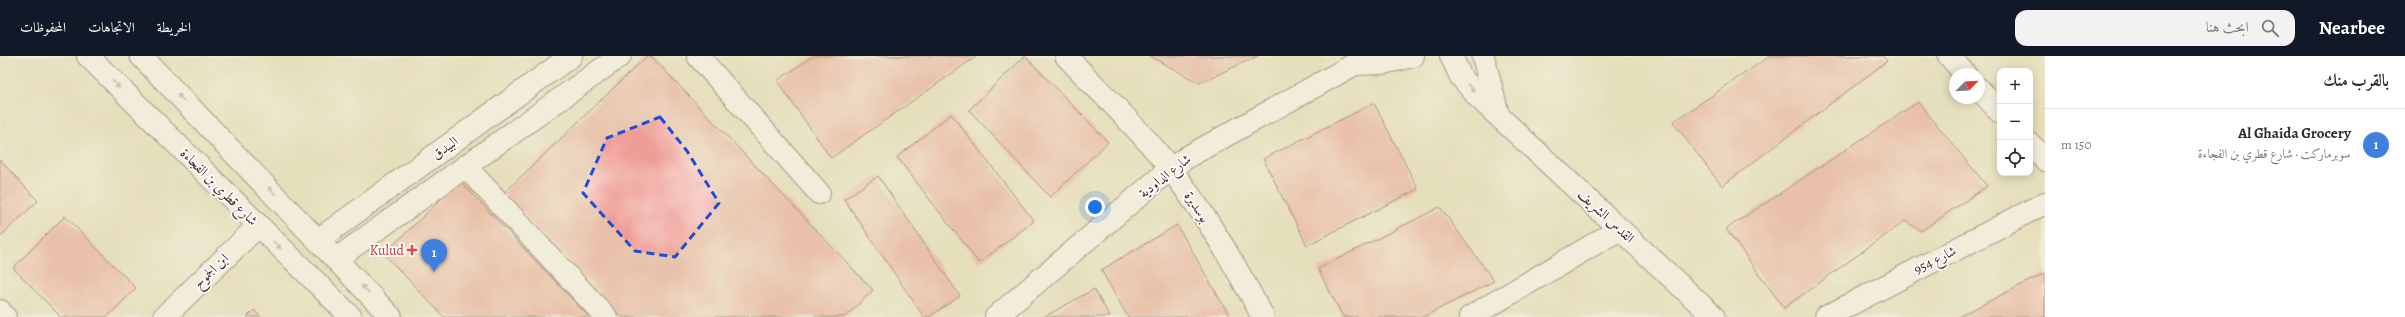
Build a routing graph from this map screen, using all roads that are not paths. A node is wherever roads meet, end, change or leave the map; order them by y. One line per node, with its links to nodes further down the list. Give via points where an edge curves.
1 (88, 56): 22 (street, شارع قطري بن الفجاءة, one-way to 22)
2 (141, 56): 24 (street, one-way to 2)
3 (571, 56): 24 (street, البيدق)
4 (620, 56): 18 (street)
5 (698, 56): 20 (street)
6 (1066, 56): 19 (street, بوسديرة)
7 (1413, 56): 11 (street, شارع الداودية, via 1383,63)
8 (1451, 56): 15 (street, القدس الشريف, one-way to 15, via 1461,77 1479,98)
9 (1483, 56): 15 (street)
10 (1949, 56): 12 (street)
11 (1359, 60): 19 (street, شارع الداودية, via 1188,156)
12 (1960, 68)
13 (1985, 96): 14 (street)
14 (1997, 109)
15 (1498, 114): 23 (street, القدس الشريف)
16 (2033, 147): 17 (street)
17 (2045, 160)
18 (466, 166): 25 (street); 31 (street)
19 (1170, 169): 32 (street, شارع الداودية); 33 (street, بوسديرة, via 1240,273)
20 (819, 193)
21 (2045, 203): 36 (street, شارع 954)
22 (258, 226): 28 (street, ابن الجموح); 29 (street, شارع قطري بن الفجاءة, one-way to 29)
23 (1620, 229): 34 (street); 35 (street, القدس الشريف)
24 (318, 240): 25 (street)
25 (336, 259): 30 (street, one-way to 25)
26 (0, 311): 27 (street)
27 (5, 317)
28 (164, 317)
29 (350, 317)
30 (391, 317)
31 (606, 317)
32 (996, 317)
33 (1263, 317)
34 (1470, 317)
35 (1714, 317)
36 (1826, 317)

